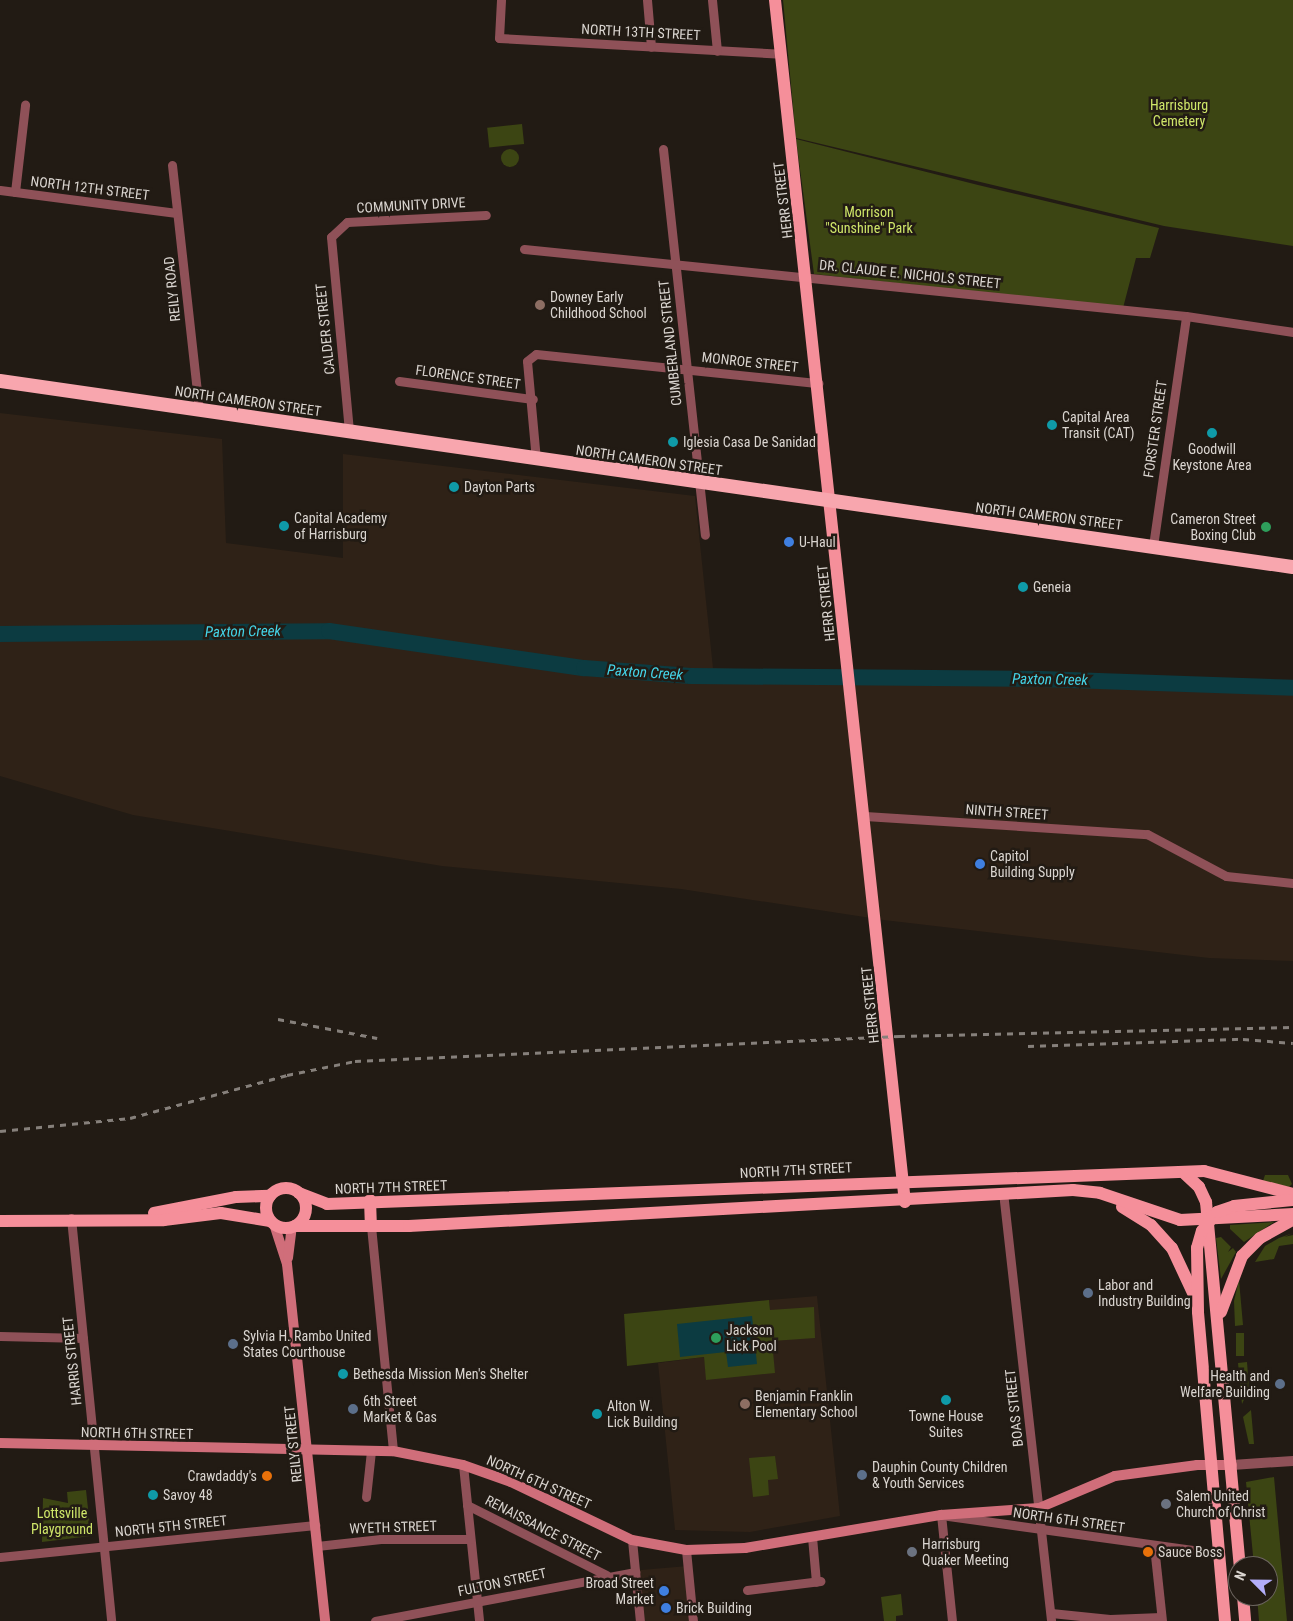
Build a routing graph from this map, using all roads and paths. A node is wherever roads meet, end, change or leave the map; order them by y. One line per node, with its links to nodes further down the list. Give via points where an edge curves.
1 (501, 0): 5 (street, NORTH 13TH STREET, via 499,38)
2 (647, 0): 5 (street)
3 (712, 0): 6 (street)
4 (775, 0): 7 (main road, HERR STREET)
5 (651, 47): 6 (street, NORTH 13TH STREET)
6 (717, 50): 7 (street, NORTH 13TH STREET)
7 (781, 54): 18 (main road, HERR STREET)
8 (25, 105): 12 (street)
9 (664, 149): 17 (street, CUMBERLAND STREET)
10 (172, 165): 13 (street, REILY ROAD)
11 (0, 190): 12 (street, NORTH 12TH STREET)
12 (15, 192): 13 (street, NORTH 12TH STREET)
13 (177, 213): 26 (street, REILY ROAD)
14 (486, 216): 15 (street, COMMUNITY DRIVE, via 347,222)
15 (339, 227): 27 (street, CALDER STREET, via 331,236 331,252)
16 (524, 249): 17 (street, DR. CLAUDE E. NICHOLS STREET)
17 (676, 265): 18 (street, DR. CLAUDE E. NICHOLS STREET); 21 (street, CUMBERLAND STREET)
18 (807, 277): 19 (street, DR. CLAUDE E. NICHOLS STREET); 24 (main road, HERR STREET)
19 (1186, 316): 20 (street, DR. CLAUDE E. NICHOLS STREET); 32 (street, FORSTER STREET)
20 (1293, 332)
21 (686, 369): 24 (street, MONROE STREET); 25 (street, MONROE STREET, via 530,356); 29 (street, CUMBERLAND STREET)
22 (399, 381): 25 (street, FLORENCE STREET)
23 (0, 382): 26 (highway, NORTH CAMERON STREET)
24 (819, 383): 30 (main road, HERR STREET)
25 (533, 400): 28 (street)
26 (199, 411): 27 (highway, NORTH CAMERON STREET)
27 (349, 431): 28 (highway, NORTH CAMERON STREET)
28 (536, 460): 29 (highway, NORTH CAMERON STREET)
29 (698, 483): 30 (highway, NORTH CAMERON STREET); 31 (street, CUMBERLAND STREET)
30 (830, 504): 32 (highway, NORTH CAMERON STREET); 34 (main road, HERR STREET)
31 (705, 535)
32 (1153, 546): 33 (highway, NORTH CAMERON STREET)
33 (1293, 567)
34 (865, 816): 35 (street, NINTH STREET, via 1147,834 1226,876); 37 (main road, HERR STREET)
35 (1293, 884)
36 (1182, 1172): 37 (main road, NORTH 7TH STREET); 41 (main road, NORTH 7TH STREET, via 1215,1172); 51 (main road, via 1204,1194)
37 (903, 1180): 43 (main road, NORTH 7TH STREET); 45 (main road, HERR STREET)
38 (1086, 1190): 39 (main road, NORTH 7TH STREET); 51 (main road, NORTH 7TH STREET, via 1166,1217); 56 (main road, via 1114,1202 1164,1237 1186,1272)
39 (1003, 1192): 45 (main road, NORTH 7TH STREET); 71 (street, BOAS STREET)
40 (299, 1193): 42 (main road, NORTH 7TH STREET, via 282,1188); 43 (main road, NORTH 7TH STREET, via 327,1204); 53 (main road, via 306,1211)
41 (1293, 1194)
42 (270, 1196): 48 (main road, NORTH 7TH STREET, via 236,1197); 52 (main road, via 266,1208)
43 (370, 1200): 54 (main road)
44 (1293, 1200): 51 (main road, via 1234,1206)
45 (905, 1202): 54 (main road, NORTH 7TH STREET)
46 (1293, 1214): 51 (main road, NORTH 7TH STREET)
47 (71, 1218): 48 (main road, NORTH 7TH STREET); 49 (main road, NORTH 7TH STREET); 59 (street, HARRIS STREET)
48 (118, 1218): 52 (main road, NORTH 7TH STREET, via 238,1214)
49 (0, 1220)
50 (1293, 1220): 57 (main road, via 1260,1238 1242,1256 1226,1292)
51 (1208, 1221): 56 (main road, via 1198,1248); 57 (main road)
52 (272, 1223): 53 (main road, NORTH 7TH STREET); 55 (main road, REILY STREET)
53 (294, 1226): 54 (main road, NORTH 7TH STREET); 55 (main road, REILY STREET)
54 (371, 1226): 62 (street)
55 (287, 1264): 64 (main road, REILY STREET)
56 (1198, 1312): 67 (main road)
57 (1220, 1327): 68 (main road)
58 (0, 1336): 59 (street)
59 (83, 1338): 61 (street, HARRIS STREET)
60 (0, 1443): 61 (main road, NORTH 6TH STREET)
61 (94, 1446): 64 (main road, NORTH 6TH STREET); 78 (street, HARRIS STREET)
62 (393, 1451): 63 (main road, NORTH 6TH STREET); 66 (main road, NORTH 6TH STREET)
63 (371, 1452): 64 (main road, NORTH 6TH STREET); 69 (street)
64 (308, 1453): 73 (main road, REILY STREET)
65 (1293, 1461): 68 (street)
66 (463, 1465): 70 (street); 77 (main road, NORTH 6TH STREET, via 511,1482)
67 (1212, 1465): 68 (main road, NORTH 6TH STREET); 71 (main road, NORTH 6TH STREET, via 1115,1476); 99 (main road)
68 (1232, 1465): 83 (main road)
69 (366, 1497)
70 (467, 1505): 76 (street); 86 (street, RENAISSANCE STREET)
71 (1039, 1508): 72 (main road, NORTH 6TH STREET); 74 (street, BOAS STREET)
72 (941, 1515): 74 (street, NORTH 6TH STREET); 75 (main road, NORTH 6TH STREET); 98 (street)
73 (315, 1525): 78 (street, NORTH 5TH STREET); 79 (main road, REILY STREET)
74 (1041, 1530): 80 (street, NORTH 6TH STREET); 90 (street, BOAS STREET)
75 (812, 1537): 81 (main road, NORTH 6TH STREET, via 745,1548); 87 (street, via 818,1582)
76 (470, 1539): 79 (street, WYETH STREET, via 381,1539); 88 (street)
77 (632, 1540): 81 (main road, NORTH 6TH STREET); 85 (street)
78 (104, 1546): 84 (street, NORTH 5TH STREET); 92 (street, HARRIS STREET)
79 (317, 1546): 93 (main road, REILY STREET)
80 (1154, 1546): 82 (street, NORTH 6TH STREET); 91 (street)
81 (686, 1550): 97 (street)
82 (1193, 1550)
83 (1239, 1556)
84 (0, 1557)
85 (635, 1572): 86 (street, FULTON STREET); 96 (street)
86 (606, 1576): 88 (street, FULTON STREET)
87 (747, 1590)
88 (477, 1601): 94 (street, FULTON STREET); 95 (street)
89 (1244, 1606): 100 (main road)
90 (1051, 1617): 91 (street)
91 (1162, 1619)
92 (111, 1621)
93 (325, 1621)
94 (375, 1621)
95 (479, 1621)
96 (640, 1621)
97 (693, 1621)
98 (952, 1621)
99 (1225, 1621)
100 (1245, 1621)

